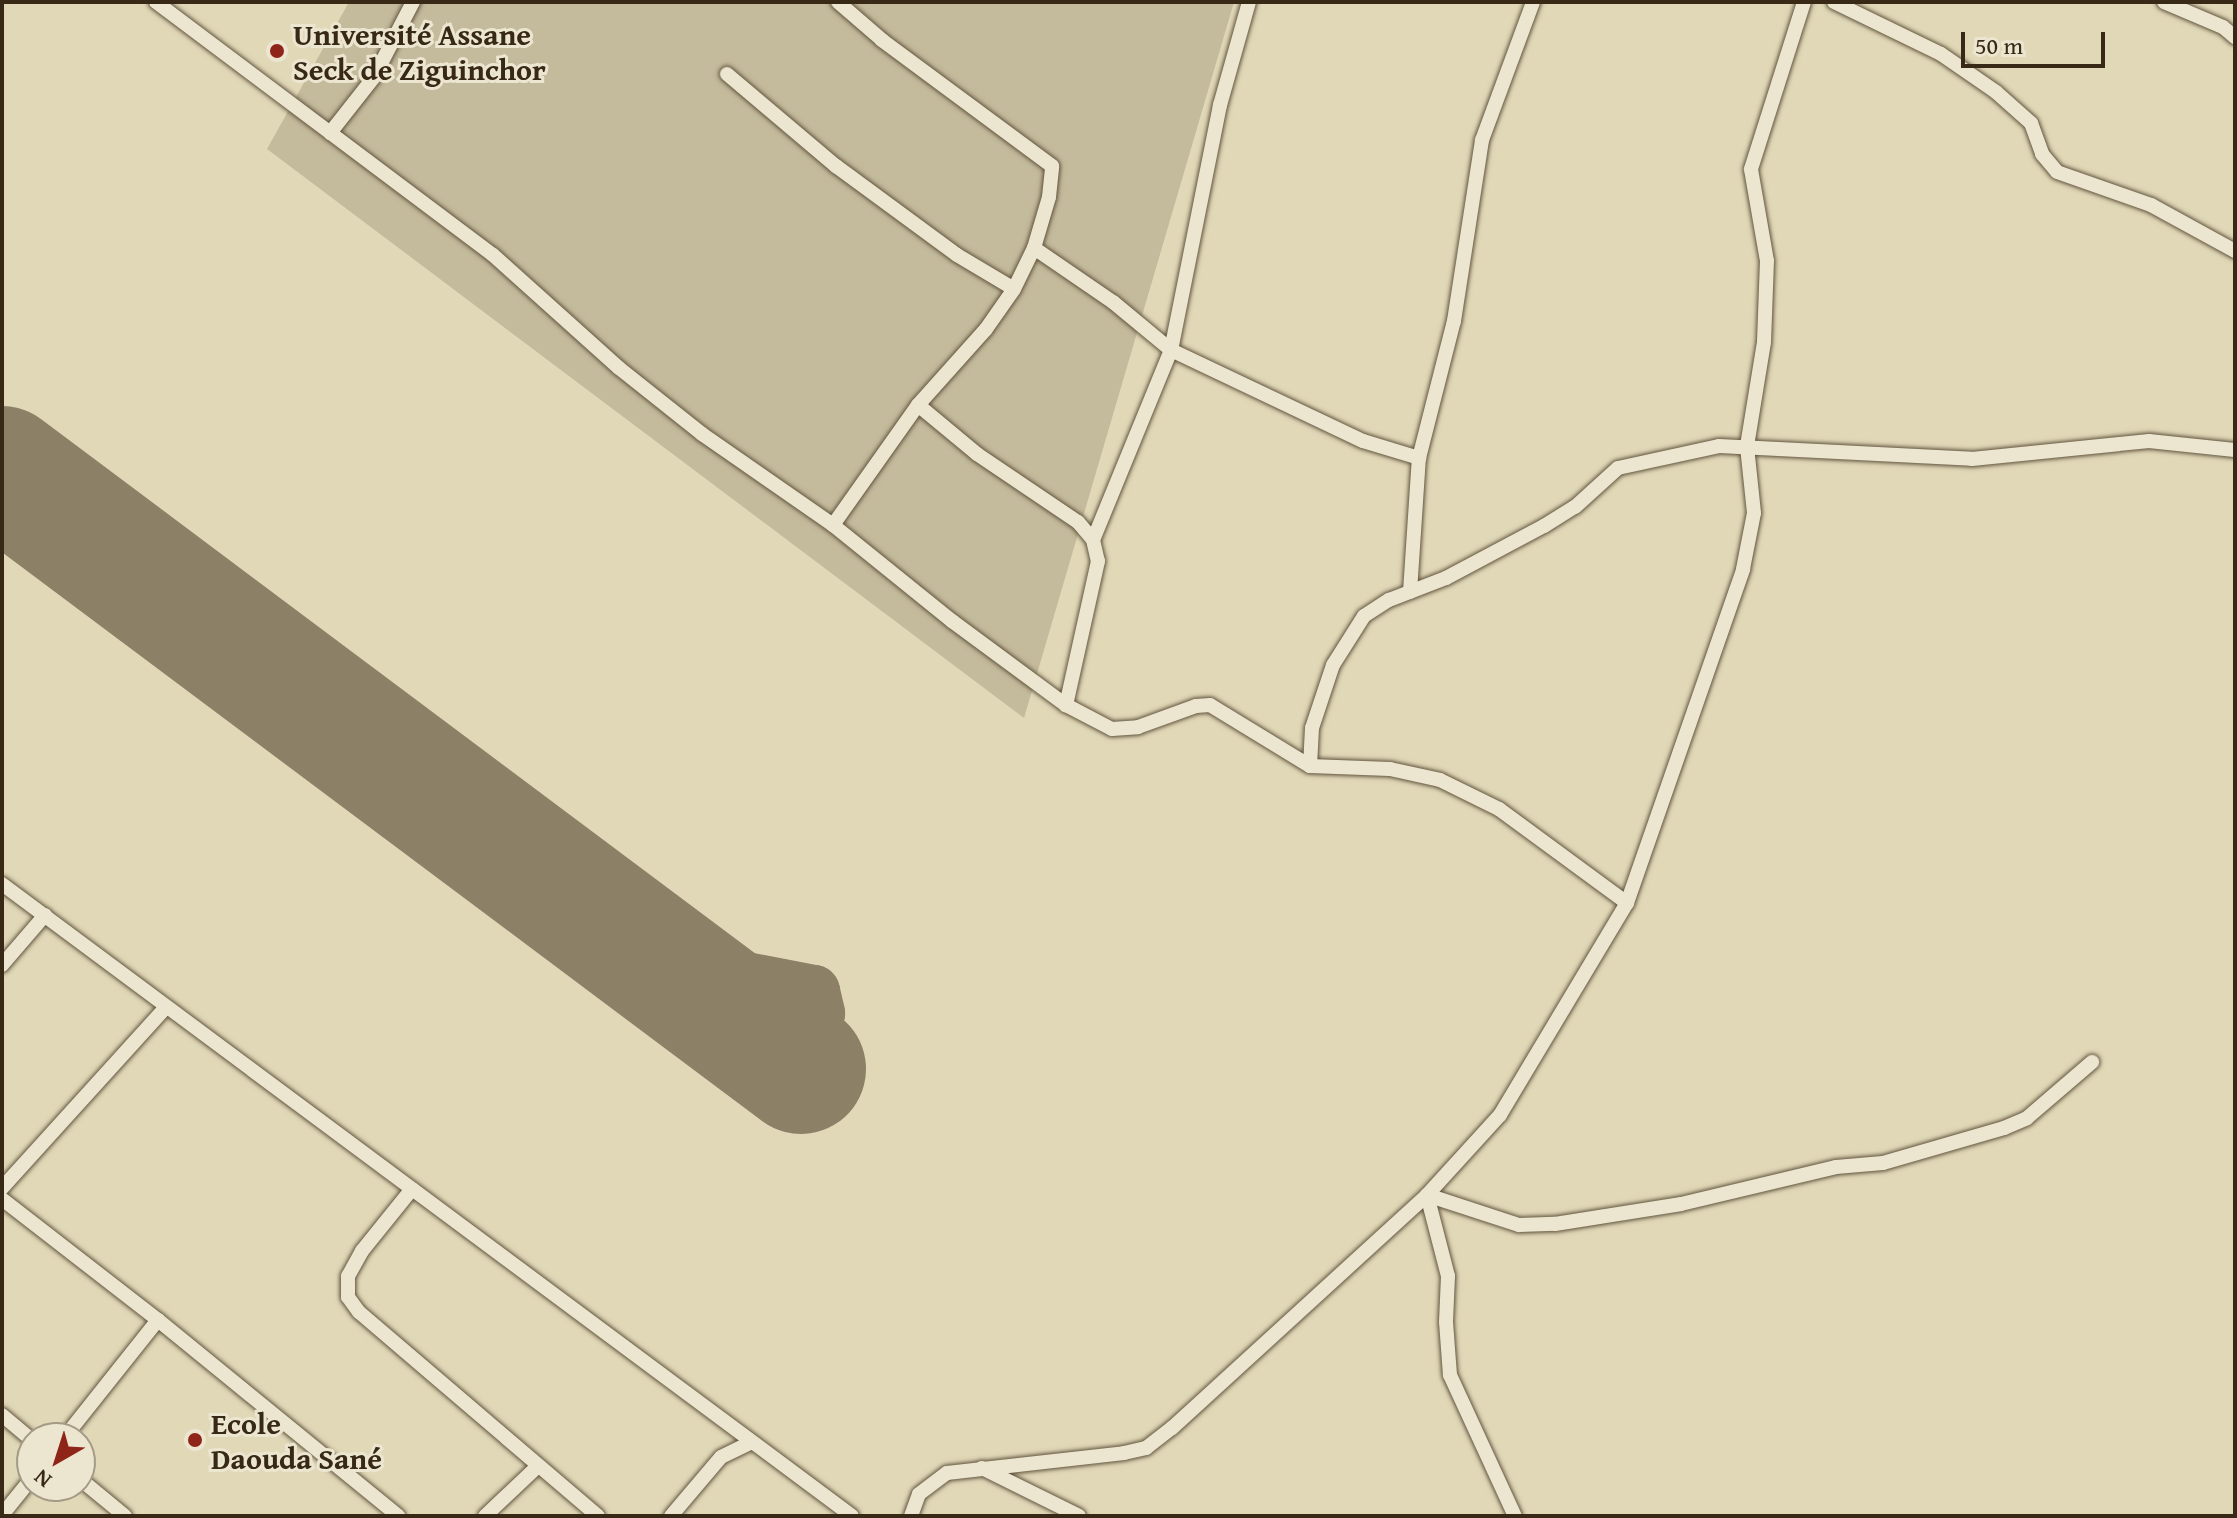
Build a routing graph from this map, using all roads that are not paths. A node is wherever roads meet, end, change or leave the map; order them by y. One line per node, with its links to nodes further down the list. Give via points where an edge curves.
1 (156, 2): 11 (street)
2 (413, 2): 11 (street, via 374,77)
3 (838, 2): 12 (street, via 1052,166)
4 (1249, 2): 15 (street, via 1220,105)
5 (1533, 2): 19 (street, via 1482,140 1454,321)
6 (1804, 2): 17 (street, via 1751,169 1767,261 1763,353)
7 (1834, 2): 13 (street, via 1941,54 1996,92 2031,123 2042,154 2057,172 2151,205)
8 (2164, 2): 9 (street)
9 (2235, 37)
10 (727, 74): 14 (street, via 836,166 957,255)
11 (330, 133): 20 (street, via 493,255 702,434)
12 (1034, 248): 14 (street); 15 (street)
13 (2235, 251)
14 (1014, 289): 16 (street)
15 (1171, 350): 19 (street, via 1363,441); 21 (street)
16 (918, 405): 20 (street); 21 (street, via 977,454 1078,522)
17 (1747, 446): 18 (street, via 1972,459 2149,441); 22 (street, via 1692,450 1618,468 1575,507 1544,526); 26 (street, via 1754,513 1743,569)
18 (2235, 450)
19 (1419, 458): 22 (street)
20 (833, 525): 23 (street)
21 (1093, 540): 23 (street, via 1098,561)
22 (1410, 592): 24 (street, via 1364,616 1348,637 1312,728)
23 (1066, 705): 24 (street, via 1112,729 1138,727 1210,705)
24 (1310, 766): 26 (street, via 1390,769 1440,780 1499,809)
25 (2, 884): 27 (street)
26 (1627, 903): 33 (street, via 1500,1115)
27 (45, 915): 28 (street); 29 (street)
28 (2, 965)
29 (166, 1007): 31 (street); 32 (street)
30 (2092, 1062): 33 (street, via 2027,1118 2004,1128 1883,1163 1836,1167 1681,1204 1519,1225)
31 (2, 1188)
32 (412, 1189): 37 (street); 38 (street, via 362,1251 348,1276 348,1297)
33 (1427, 1195): 39 (street, via 1146,1448); 51 (street, via 1448,1276 1450,1375)
34 (2, 1199): 35 (street)
35 (158, 1320): 36 (street); 44 (street)
36 (77, 1422)
37 (752, 1442): 47 (street, via 721,1457); 48 (street)
38 (538, 1466): 45 (street); 46 (street)
39 (981, 1468): 49 (street, via 947,1473 919,1494); 50 (street)
40 (96, 1492): 43 (street)
41 (16, 1498): 42 (street)
42 (2, 1515)
43 (125, 1516)
44 (398, 1516)
45 (485, 1516)
46 (598, 1516)
47 (671, 1516)
48 (852, 1516)
49 (911, 1516)
50 (1079, 1516)
51 (1515, 1516)

